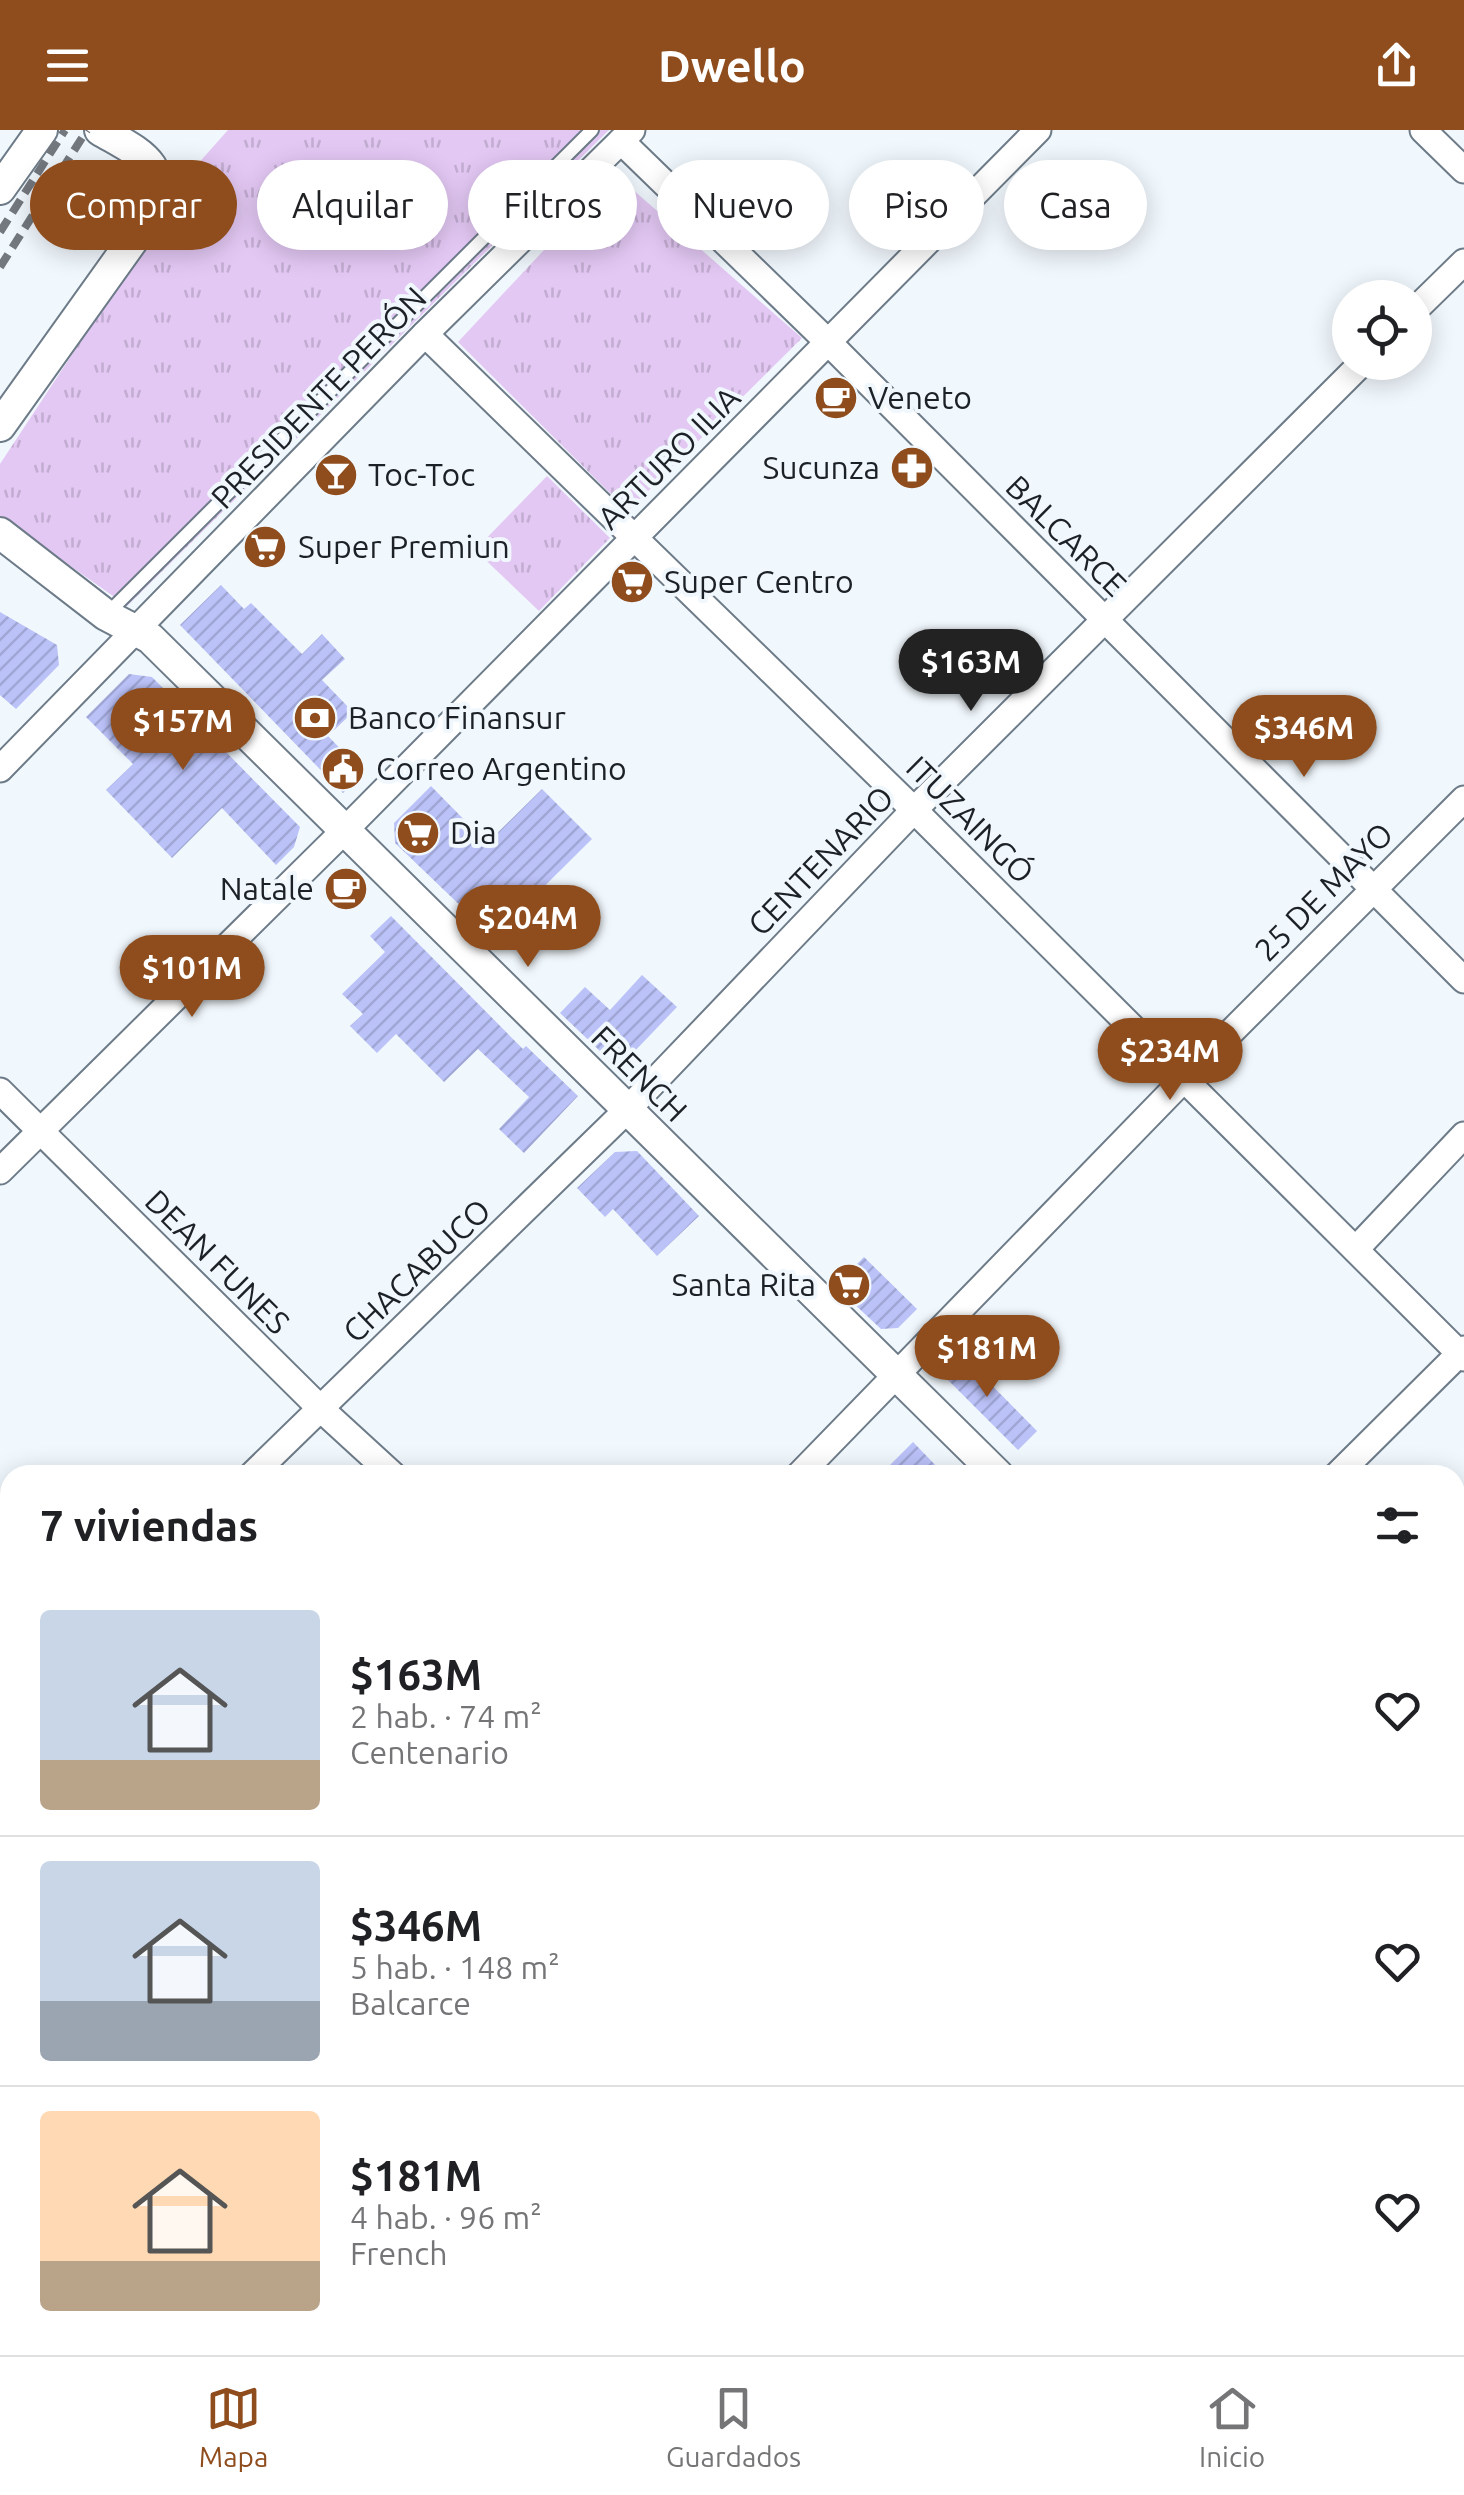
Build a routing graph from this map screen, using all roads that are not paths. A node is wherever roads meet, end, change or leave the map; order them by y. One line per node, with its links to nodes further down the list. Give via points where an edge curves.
1 (100, 130): 15 (street, via 154,168 158,197)
2 (592, 130): 11 (lane)
3 (1038, 130): 13 (street, ARTURO ILIA)
4 (1423, 130): 7 (street)
5 (37, 134): 8 (street)
6 (620, 134): 12 (street, PRESIDENTE PERÓN); 13 (street, BALCARCE)
7 (1464, 170)
8 (0, 188)
9 (1464, 262): 10 (street)
10 (1432, 293)
11 (406, 315): 12 (lane); 18 (lane)
12 (425, 334): 17 (street, ITUZAINGÓ); 20 (street, PRESIDENTE PERÓN)
13 (828, 342): 17 (street, ARTURO ILIA); 19 (street, BALCARCE)
14 (1345, 380): 19 (street, CENTENARIO)
15 (0, 426)
16 (0, 534): 18 (street, FRENCH)
17 (636, 538): 23 (street, ITUZAINGÓ); 24 (street, ARTURO ILIA)
18 (106, 616): 20 (street, FRENCH)
19 (1104, 621): 23 (street, CENTENARIO); 25 (street, BALCARCE)
20 (139, 630): 21 (street, PRESIDENTE PERÓN); 24 (street, FRENCH)
21 (0, 769)
22 (1464, 799): 25 (street, 25 DE MAYO)
23 (914, 810): 27 (street, ITUZAINGÓ); 29 (street, CENTENARIO)
24 (345, 830): 29 (street, FRENCH); 30 (street, ARTURO ILIA)
25 (1374, 888): 26 (street, BALCARCE); 27 (street, 25 DE MAYO)
26 (1464, 980)
27 (1184, 1078): 33 (street, ITUZAINGÓ); 35 (street, 25 DE MAYO)
28 (0, 1091): 30 (street, DEAN FUNES)
29 (626, 1111): 35 (street, FRENCH); 36 (street, CHACABUCO)
30 (40, 1132): 32 (street, ARTURO ILIA); 36 (street, DEAN FUNES)
31 (1464, 1135): 33 (street)
32 (0, 1171)
33 (1356, 1249): 34 (street, ITUZAINGÓ)
34 (1462, 1353): 41 (street)
35 (897, 1376): 39 (street, 25 DE MAYO); 40 (street, FRENCH)
36 (322, 1410): 37 (street, CHACABUCO); 38 (street, DEAN FUNES)
37 (263, 1465)
38 (382, 1465)
39 (809, 1465)
40 (988, 1465)
41 (1347, 1465)

